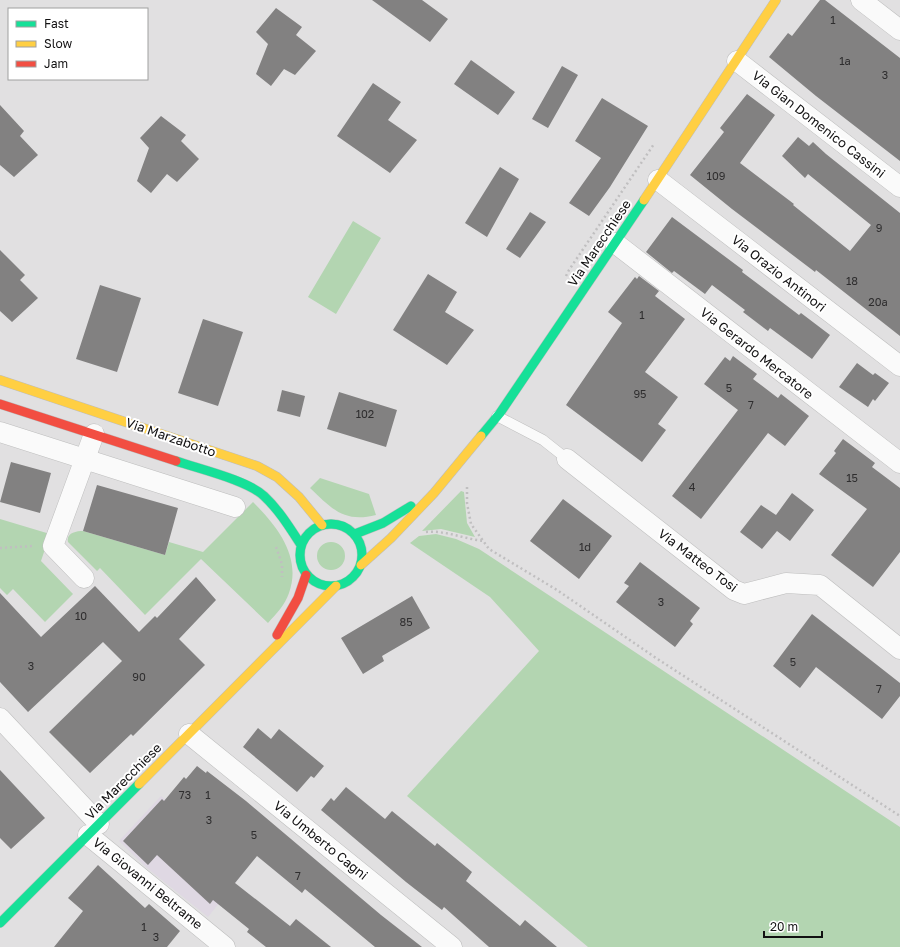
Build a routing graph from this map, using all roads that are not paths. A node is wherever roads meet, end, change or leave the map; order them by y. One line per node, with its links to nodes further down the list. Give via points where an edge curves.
1 (776, 0): 4 (main road, Via Marecchiese)
2 (861, 0): 3 (street)
3 (900, 30)
4 (737, 61): 5 (main road, Via Marecchiese); 6 (street, Via Gian Domenico Cassini)
5 (658, 180): 7 (main road, Via Marecchiese); 8 (street, Via Orazio Antinori)
6 (900, 186)
7 (615, 243): 11 (main road, Via Marecchiese); 16 (street, Via Gerardo Mercatore)
8 (900, 366)
9 (0, 380): 19 (main road, Via Marzabotto, via 257,466 277,477 299,497)
10 (0, 404): 13 (main road, Via Marzabotto)
11 (497, 416): 14 (lane, via 543,440); 17 (main road, Via Marecchiese)
12 (0, 432): 15 (street)
13 (94, 434): 15 (street); 21 (main road, Via Marzabotto, via 243,483 263,495 282,516)
14 (567, 459): 26 (street, Via Matteo Tosi, via 734,590 744,594 786,583 820,585)
15 (85, 460): 18 (street); 24 (street, via 54,546)
16 (900, 463)
17 (434, 493): 20 (main road, Via Marecchiese, via 383,523); 22 (main road, Via Marecchiese, via 392,538)
18 (235, 507)
19 (322, 525): 20 (main road, via 339,525); 21 (main road, via 308,534)
20 (355, 534): 22 (main road, via 363,551)
21 (301, 545): 23 (main road, via 300,562)
22 (361, 565): 25 (main road, via 351,580)
23 (306, 575): 25 (main road, via 322,586); 27 (main road, Via Marecchiese, via 298,598)
24 (84, 578)
25 (336, 586): 27 (main road, Via Marecchiese)
26 (900, 649)
27 (265, 657): 29 (main road, Via Marecchiese)
28 (0, 718): 30 (street, Via Giovanni Beltrame)
29 (189, 734): 30 (main road, Via Marecchiese); 33 (street, Via Umberto Cagni)
30 (94, 830): 31 (main road, Via Marecchiese); 32 (street, Via Giovanni Beltrame)
31 (0, 923)
32 (225, 947)
33 (452, 947)

